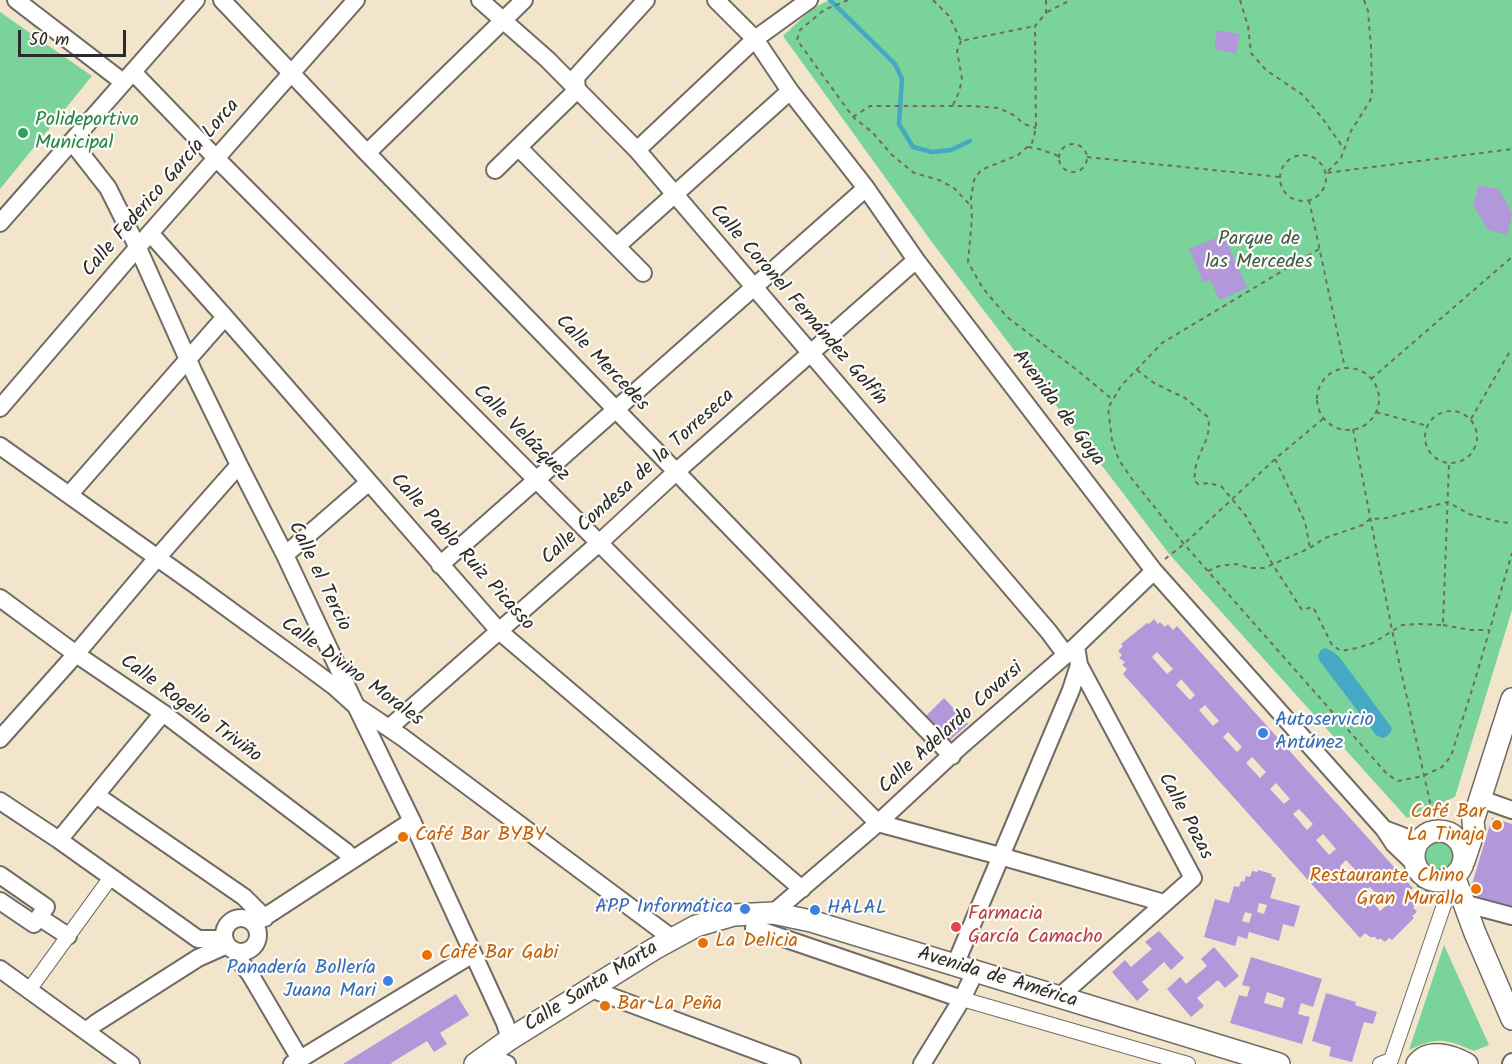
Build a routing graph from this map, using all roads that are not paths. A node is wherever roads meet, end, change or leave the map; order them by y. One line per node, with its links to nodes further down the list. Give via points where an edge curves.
1 (16, 0): 13 (street, Calle Velázquez)
2 (196, 0): 13 (street)
3 (222, 0): 12 (street, Calle Mercedes)
4 (356, 0): 12 (street, Calle Federico García Lorca)
5 (480, 0): 10 (street, Calle Coronel Fernández Golfín)
6 (524, 0): 10 (street)
7 (646, 0): 14 (street, via 576,77)
8 (716, 0): 11 (street, Avenida de Goya)
9 (809, 0): 11 (street)
10 (503, 20): 14 (street, Calle Coronel Fernández Golfín); 19 (street)
11 (755, 39): 15 (street, Avenida de Goya); 18 (street)
12 (291, 73): 19 (street, Calle Mercedes); 20 (street, Calle Federico García Lorca)
13 (128, 77): 16 (street); 20 (street, Calle Velázquez)
14 (577, 90): 17 (street); 18 (street, Calle Coronel Fernández Golfín)
15 (790, 91): 22 (street, Avenida de Goya); 23 (street)
16 (72, 142): 24 (street); 27 (street, Calle el Tercio, via 108,188)
17 (519, 148): 21 (street); 26 (street)
18 (637, 150): 23 (street, Calle Coronel Fernández Golfín)
19 (367, 153): 35 (street, Calle Mercedes)
20 (216, 158): 25 (street, Calle Federico García Lorca); 39 (street, Calle Velázquez)
21 (495, 170)
22 (866, 188): 28 (street, Avenida de Goya); 30 (street)
23 (675, 195): 26 (street); 30 (street, Calle Coronel Fernández Golfín)
24 (0, 223)
25 (150, 233): 27 (street, Calle Federico García Lorca); 31 (street, Calle Pablo Ruiz Picasso)
26 (616, 246): 29 (street)
27 (138, 248): 33 (street, Calle el Tercio); 34 (street, Calle Federico García Lorca)
28 (916, 260): 32 (street, Calle Condesa de la Torreseca); 46 (street, Avenida de Goya)
29 (643, 273)
30 (754, 288): 32 (street, Calle Coronel Fernández Golfín); 35 (street)
31 (225, 317): 33 (street); 40 (street, Calle Pablo Ruiz Picasso)
32 (811, 353): 38 (street, Calle Condesa de la Torreseca); 50 (street, Calle Coronel Fernández Golfín, via 1049,632)
33 (187, 359): 37 (street, Calle el Tercio); 41 (street)
34 (0, 408)
35 (616, 409): 38 (street, Calle Mercedes); 39 (street)
36 (0, 446): 41 (street, Calle Divino Morales)
37 (238, 465): 43 (street, Calle el Tercio); 44 (street)
38 (677, 471): 42 (street, Calle Condesa de la Torreseca); 59 (street, Calle Mercedes)
39 (536, 480): 42 (street, Calle Velázquez); 45 (street)
40 (369, 482): 43 (street); 45 (street, Calle Pablo Ruiz Picasso)
41 (69, 495): 44 (street, Calle Divino Morales)
42 (600, 543): 48 (street, Calle Condesa de la Torreseca); 66 (street, Calle Velázquez)
43 (285, 555): 54 (street, Calle el Tercio)
44 (157, 558): 49 (street); 54 (street, Calle Divino Morales)
45 (440, 565): 48 (street, Calle Pablo Ruiz Picasso)
46 (1153, 570): 50 (street, Calle Adelardo Covarsi); 67 (street, Avenida de Goya)
47 (0, 598): 49 (street, Calle Rogelio Triviño)
48 (499, 631): 56 (street, Calle Condesa de la Torreseca); 77 (street, Calle Pablo Ruiz Picasso)
49 (76, 654): 55 (street, Calle Rogelio Triviño); 57 (street)
50 (1074, 656): 51 (street, Calle Adelardo Covarsi); 52 (street); 79 (street, Calle Pozas, via 1193,878)
51 (1049, 670): 52 (street, via 1064,674 1070,680); 59 (street, Calle Adelardo Covarsi)
52 (1071, 690): 71 (street)
53 (1512, 699): 58 (street)
54 (356, 705): 56 (street, Calle Divino Morales); 64 (street, Calle el Tercio)
55 (163, 714): 60 (street); 72 (street, Calle Rogelio Triviño)
56 (390, 728): 87 (street, Calle Divino Morales)
57 (0, 739)
58 (1505, 746): 61 (street)
59 (952, 756): 66 (street, Calle Adelardo Covarsi)
60 (96, 795): 69 (street); 83 (street, via 244,897)
61 (1481, 799): 63 (street); 65 (street)
62 (0, 801): 69 (street)
63 (1512, 810)
64 (412, 821): 72 (street); 89 (street, Calle el Tercio)
65 (1473, 821): 68 (street); 76 (street, via 1474,831)
66 (878, 823): 71 (street); 77 (street, Calle Adelardo Covarsi)
67 (1384, 829): 70 (street, Avenida de Goya); 73 (street, Avenida de Goya)
68 (1449, 834): 70 (street, via 1439,831); 76 (street, via 1463,850)
69 (59, 840): 75 (street)
70 (1420, 841): 73 (street)
71 (1000, 856): 79 (street); 91 (street)
72 (353, 859): 83 (street)
73 (1412, 870): 76 (street)
74 (0, 875): 82 (street, via 46,907)
75 (111, 877): 86 (street); 88 (street, via 198,939)
76 (1451, 888): 81 (street); 96 (street); 107 (street, via 1391,1060)
77 (802, 889): 80 (street, Calle Adelardo Covarsi)
78 (0, 901): 82 (street, via 34,924)
79 (1164, 903): 94 (street, Calle Pozas)
80 (773, 913): 84 (street, Avenida de América); 91 (street, Avenida de América)
81 (1512, 916)
82 (39, 917): 86 (street)
83 (254, 919): 88 (street, via 230,921 224,933); 88 (street, via 257,944 245,952)
84 (713, 920): 87 (street, Calle Santa Marta)
85 (754, 928): 95 (street, Avenida de América)
86 (68, 936): 93 (street)
87 (673, 939): 92 (street, Calle Santa Marta)
88 (230, 946): 97 (street, via 198,958); 100 (street, via 250,974)
89 (473, 954): 98 (street, Calle el Tercio); 100 (street)
90 (0, 969): 93 (street)
91 (965, 969): 94 (street, Avenida de América); 95 (street)
92 (591, 989): 98 (street, Calle Santa Marta); 103 (street)
93 (29, 990): 97 (street)
94 (1058, 998): 106 (street, Avenida de América)
95 (962, 999): 104 (street); 105 (street, Avenida de América)
96 (1512, 1019)
97 (86, 1031): 101 (street)
98 (510, 1039): 99 (street, Calle Santa Marta)
99 (481, 1060): 102 (street)
100 (296, 1061)
101 (131, 1064)
102 (507, 1064)
103 (792, 1064)
104 (922, 1064)
105 (1188, 1064)
106 (1279, 1064)
107 (1380, 1064)
108 (1417, 1064): 109 (street, via 1421,1058 1445,1055)
109 (1467, 1064)

